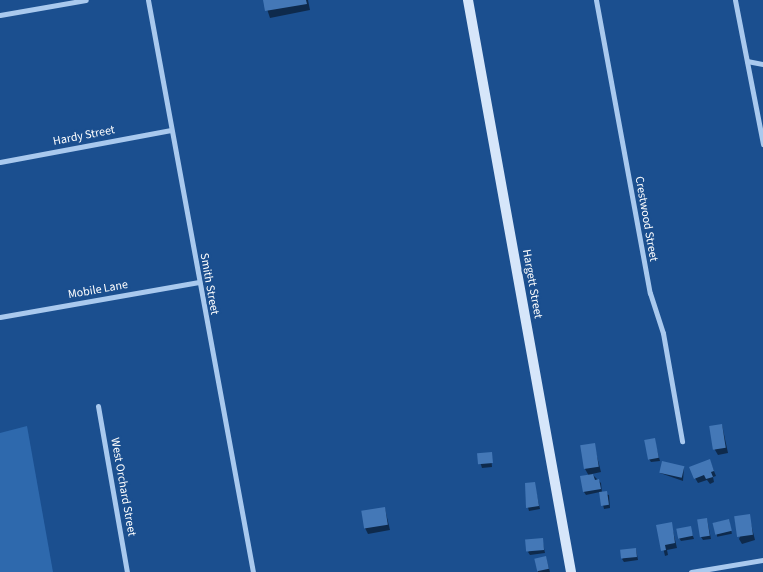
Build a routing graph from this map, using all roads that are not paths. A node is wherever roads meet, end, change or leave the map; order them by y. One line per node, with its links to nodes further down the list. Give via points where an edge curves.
1 (86, 0): 6 (street)
2 (148, 0): 9 (street, Smith Street)
3 (468, 0): 19 (street, Hargett Street)
4 (596, 0): 15 (street, Crestwood Street, via 650,293 663,333)
5 (735, 0): 7 (street)
6 (0, 15)
7 (747, 61): 8 (street); 10 (street)
8 (763, 64)
9 (171, 130): 11 (street, Hardy Street); 12 (street, Smith Street)
10 (763, 144)
11 (0, 162)
12 (199, 282): 13 (street, Mobile Lane); 18 (street, Smith Street)
13 (0, 317)
14 (98, 406): 17 (street, West Orchard Street)
15 (682, 441)
16 (763, 560): 20 (street)
17 (127, 572)
18 (254, 572)
19 (572, 572)
20 (691, 572)

